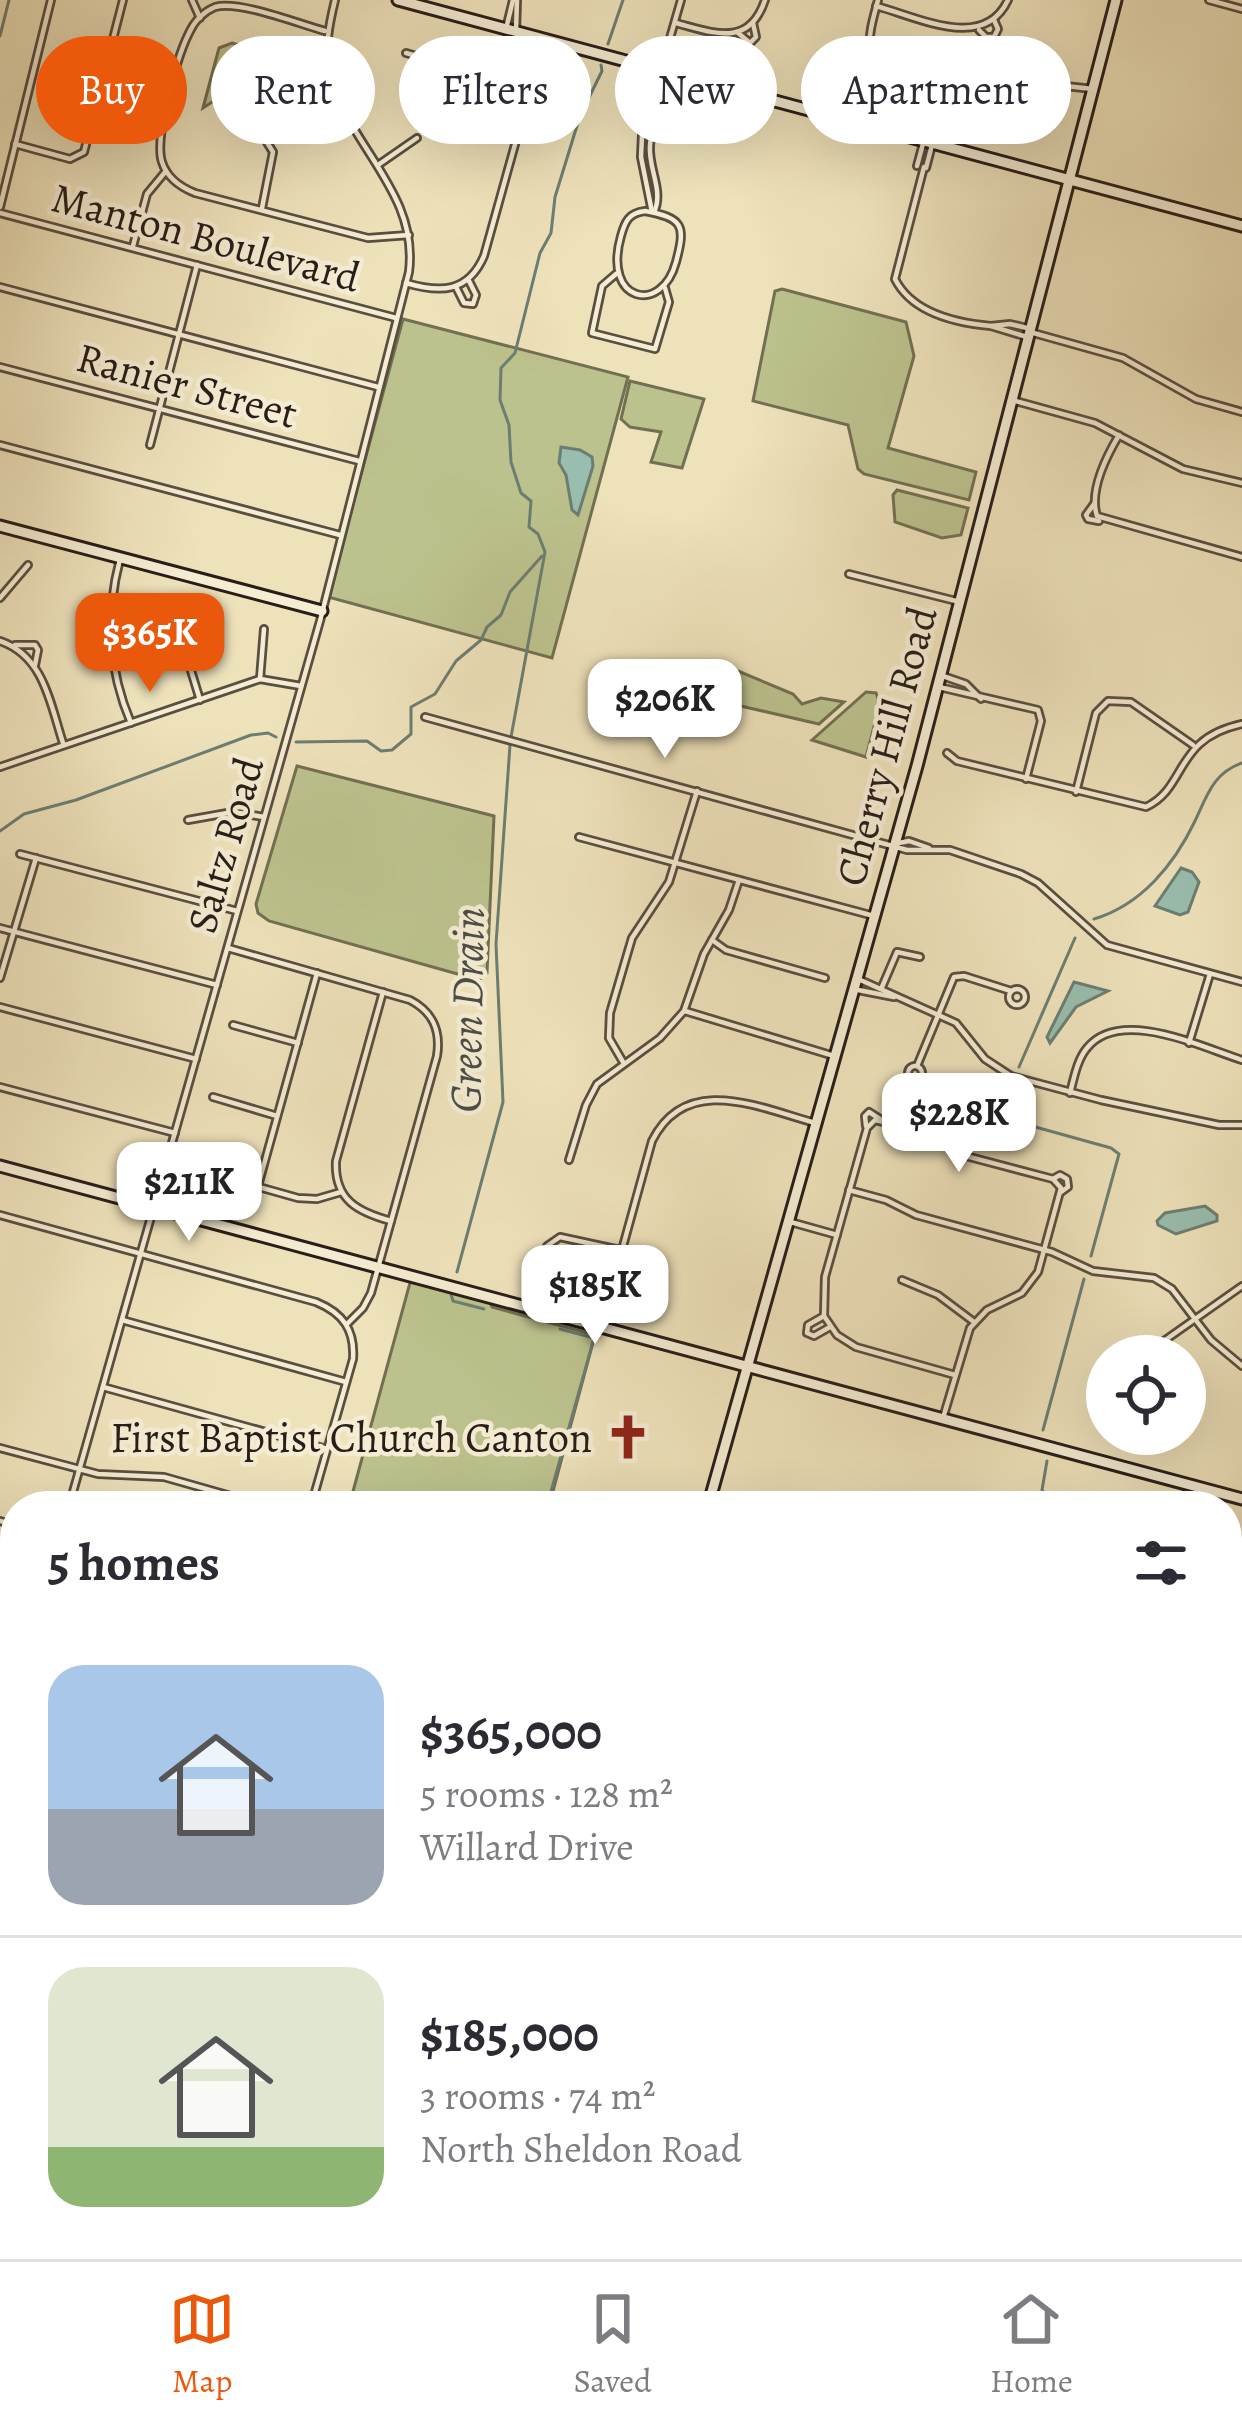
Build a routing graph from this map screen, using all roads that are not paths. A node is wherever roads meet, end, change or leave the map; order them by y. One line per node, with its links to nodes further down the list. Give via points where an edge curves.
1 (50, 0): 32 (street)
2 (124, 0): 25 (street)
3 (192, 0): 17 (street)
4 (209, 0): 15 (street)
5 (335, 0): 23 (street, Saltz Road)
6 (398, 0): 14 (street)
7 (515, 0): 22 (street)
8 (682, 0): 19 (street)
9 (765, 0): 20 (street)
10 (1008, 0): 18 (street)
11 (1116, 0): 31 (street, Cherry Hill Road)
12 (1209, 0): 16 (street)
13 (877, 3): 21 (street); 28 (street)
14 (440, 6): 22 (street)
15 (214, 8): 17 (street); 23 (street, via 236,6)
16 (1242, 9)
17 (200, 17): 29 (street)
18 (994, 20): 21 (street); 21 (street, via 994,37)
19 (675, 23): 24 (street); 27 (street)
20 (753, 23): 24 (street); 24 (street, via 750,44)
21 (977, 28)
22 (511, 30): 26 (street)
23 (328, 32): 44 (street, Saltz Road, via 334,86)
24 (737, 32)
25 (114, 36)
26 (533, 36)
27 (671, 36)
28 (870, 36)
29 (187, 40)
30 (1071, 87): 31 (street)
31 (1093, 89): 48 (street, Cherry Hill Road)
32 (15, 144): 33 (street, via 70,159); 49 (street)
33 (85, 144)
34 (160, 144): 45 (street)
35 (268, 144): 50 (street, via 274,152)
36 (408, 144): 44 (street)
37 (515, 144): 57 (street, via 484,256)
38 (642, 144): 43 (street)
39 (651, 144): 42 (street)
40 (928, 144): 63 (street, via 895,279 902,292 954,321)
41 (940, 144): 48 (street)
42 (650, 156): 43 (street); 47 (street)
43 (641, 157): 46 (street)
44 (378, 165): 53 (street, Saltz Road)
45 (166, 171): 50 (street, via 188,190); 54 (street, via 147,194)
46 (646, 178): 47 (street); 51 (street)
47 (655, 178): 51 (street)
48 (1072, 180): 52 (street); 63 (street, Cherry Hill Road)
49 (0, 210): 54 (street, Manton Boulevard)
50 (261, 210): 53 (street, via 368,238)
51 (652, 212): 56 (street, via 626,221); 61 (street, via 673,218 682,231)
52 (1242, 226)
53 (410, 235): 58 (street, Saltz Road)
54 (132, 248): 55 (street, Manton Boulevard)
55 (197, 265): 62 (street, Manton Boulevard); 64 (street)
56 (616, 274): 61 (street, via 637,292); 61 (street, via 602,286 592,333 655,350 669,302)
57 (469, 280): 60 (street); 60 (street, via 473,304)
58 (406, 283): 60 (street); 62 (street, Saltz Road)
59 (0, 286): 64 (street)
60 (456, 287)
61 (664, 287)
62 (396, 318): 66 (street, Saltz Road)
63 (1030, 333): 67 (street, Cherry Hill Road); 69 (street, via 1123,358 1196,399)
64 (179, 334): 66 (street); 68 (street)
65 (0, 367): 68 (street, Ranier Street)
66 (378, 387): 73 (street, Saltz Road)
67 (1012, 400): 70 (street); 82 (street, Cherry Hill Road)
68 (159, 409): 72 (street); 73 (street, Ranier Street)
69 (1242, 412)
70 (1119, 435): 74 (street, via 1174,465); 77 (street, via 1105,463 1097,516)
71 (0, 445): 76 (street)
72 (150, 446)
73 (359, 461): 76 (street, Saltz Road)
74 (1242, 482)
75 (0, 526): 78 (street)
76 (340, 535): 84 (street, Saltz Road)
77 (1242, 556)
78 (120, 559): 84 (street); 96 (street, via 110,638)
79 (28, 565): 81 (street)
80 (849, 574): 82 (street)
81 (0, 598)
82 (960, 602): 90 (street, Cherry Hill Road)
83 (186, 608): 93 (street)
84 (322, 610): 91 (street, Saltz Road)
85 (264, 629): 89 (street)
86 (0, 641): 87 (street)
87 (13, 645): 88 (street); 88 (street, via 34,645)
88 (35, 665): 97 (street)
89 (260, 679): 91 (street); 93 (street)
90 (939, 681): 92 (street); 92 (street, via 960,680); 107 (street, Cherry Hill Road)
91 (301, 686): 104 (street, Saltz Road)
92 (981, 698): 101 (street, via 1040,712)
93 (200, 700): 96 (street)
94 (424, 717): 102 (street)
95 (1237, 722): 98 (street)
96 (131, 723): 97 (street)
97 (64, 745): 100 (street)
98 (1195, 746): 103 (street, via 1151,805); 103 (street, via 1131,702 1108,701 1096,713)
99 (947, 753): 101 (street)
100 (0, 767)
101 (1026, 779): 103 (street)
102 (697, 791): 107 (street); 110 (street)
103 (1076, 792)
104 (264, 817): 105 (street, via 233,812); 112 (street, Saltz Road)
105 (188, 820)
106 (579, 837): 110 (street)
107 (894, 844): 113 (street, Cherry Hill Road); 120 (street, via 955,851 1027,877 1107,945)
108 (20, 854): 109 (street)
109 (35, 858): 112 (street); 115 (street)
110 (675, 863): 111 (street); 139 (street, via 632,938 610,1013 609,1038)
111 (739, 880): 113 (street); 116 (street)
112 (237, 911): 117 (street, Saltz Road)
113 (874, 916): 124 (street, Cherry Hill Road)
114 (0, 928): 115 (street)
115 (14, 932): 121 (street); 125 (street)
116 (711, 939): 122 (street); 131 (street)
117 (228, 948): 119 (street); 125 (street, Saltz Road)
118 (920, 957): 126 (street, via 897,952)
119 (317, 973): 128 (street); 134 (street)
120 (1210, 973): 123 (street); 135 (street)
121 (0, 978)
122 (825, 978)
123 (1242, 982)
124 (855, 984): 126 (street); 129 (street); 136 (street, Cherry Hill Road)
125 (217, 985): 137 (street, Saltz Road)
126 (882, 987): 129 (street)
127 (1012, 991): 132 (street, via 956,976)
128 (383, 992): 157 (street, via 336,1161); 160 (street, via 416,1002 439,1034)
129 (894, 997): 132 (street)
130 (0, 1007): 137 (street)
131 (684, 1011): 136 (street); 139 (street)
132 (938, 1014): 140 (street); 142 (street, via 965,1030 995,1068)
133 (233, 1025): 134 (street)
134 (298, 1043): 144 (street)
135 (1189, 1043): 138 (street); 142 (street, via 1135,1028 1107,1033 1083,1053)
136 (834, 1056): 146 (street, Cherry Hill Road)
137 (196, 1059): 149 (street, Saltz Road)
138 (1242, 1060)
139 (623, 1062): 150 (street, via 592,1092)
140 (917, 1066)
141 (0, 1087): 149 (street)
142 (1070, 1093): 147 (street)
143 (213, 1097): 144 (street)
144 (278, 1117): 154 (street)
145 (877, 1120): 148 (street); 148 (street, via 869,1112); 153 (street)
146 (814, 1123): 161 (street, Cherry Hill Road); 163 (street, via 723,1098 678,1109 652,1141)
147 (1242, 1125)
148 (867, 1128): 156 (street)
149 (175, 1133): 151 (street, Saltz Road)
150 (568, 1160)
151 (166, 1161): 154 (street); 158 (street, Saltz Road)
152 (0, 1166): 158 (street)
153 (1053, 1179): 155 (street); 155 (street, via 1066,1179 1069,1187)
154 (258, 1186): 157 (street, via 308,1199)
155 (1060, 1189): 164 (street)
156 (849, 1190): 162 (street); 164 (street)
157 (341, 1192): 160 (street, via 360,1211)
158 (153, 1207): 165 (street, Saltz Road); 166 (street)
159 (0, 1215): 165 (street)
160 (391, 1221): 166 (street)
161 (788, 1221): 162 (street); 178 (street, Cherry Hill Road)
162 (837, 1235): 170 (street, via 821,1292)
163 (620, 1250): 167 (street, via 560,1237 544,1252); 175 (street)
164 (1045, 1250): 171 (street, via 1105,1274 1159,1280); 173 (street, via 1027,1288)
165 (140, 1252): 172 (street, Saltz Road); 174 (street, via 316,1302)
166 (379, 1267): 174 (street, via 367,1303); 175 (street)
167 (537, 1280)
168 (902, 1280): 173 (street)
169 (1242, 1286): 171 (street)
170 (824, 1316): 176 (street); 176 (street, via 807,1334)
171 (1196, 1319): 177 (street); 179 (street)
172 (122, 1320): 181 (street); 182 (street, Saltz Road)
173 (974, 1322): 180 (street)
174 (347, 1324): 181 (street, via 354,1351)
175 (602, 1326): 178 (street)
176 (830, 1328): 180 (street, via 856,1347)
177 (1175, 1335)
178 (747, 1365): 183 (street); 190 (street, Cherry Hill Road)
179 (1242, 1366)
180 (956, 1375): 183 (street)
181 (346, 1382): 185 (street)
182 (103, 1387): 185 (street); 186 (street, Saltz Road)
183 (944, 1418): 191 (street)
184 (0, 1448): 186 (street)
185 (327, 1449): 189 (street)
186 (80, 1469): 187 (street, Saltz Road); 188 (street, via 164,1477)
187 (73, 1491)
188 (207, 1491)
189 (315, 1491)
190 (712, 1491)
191 (1213, 1491)

